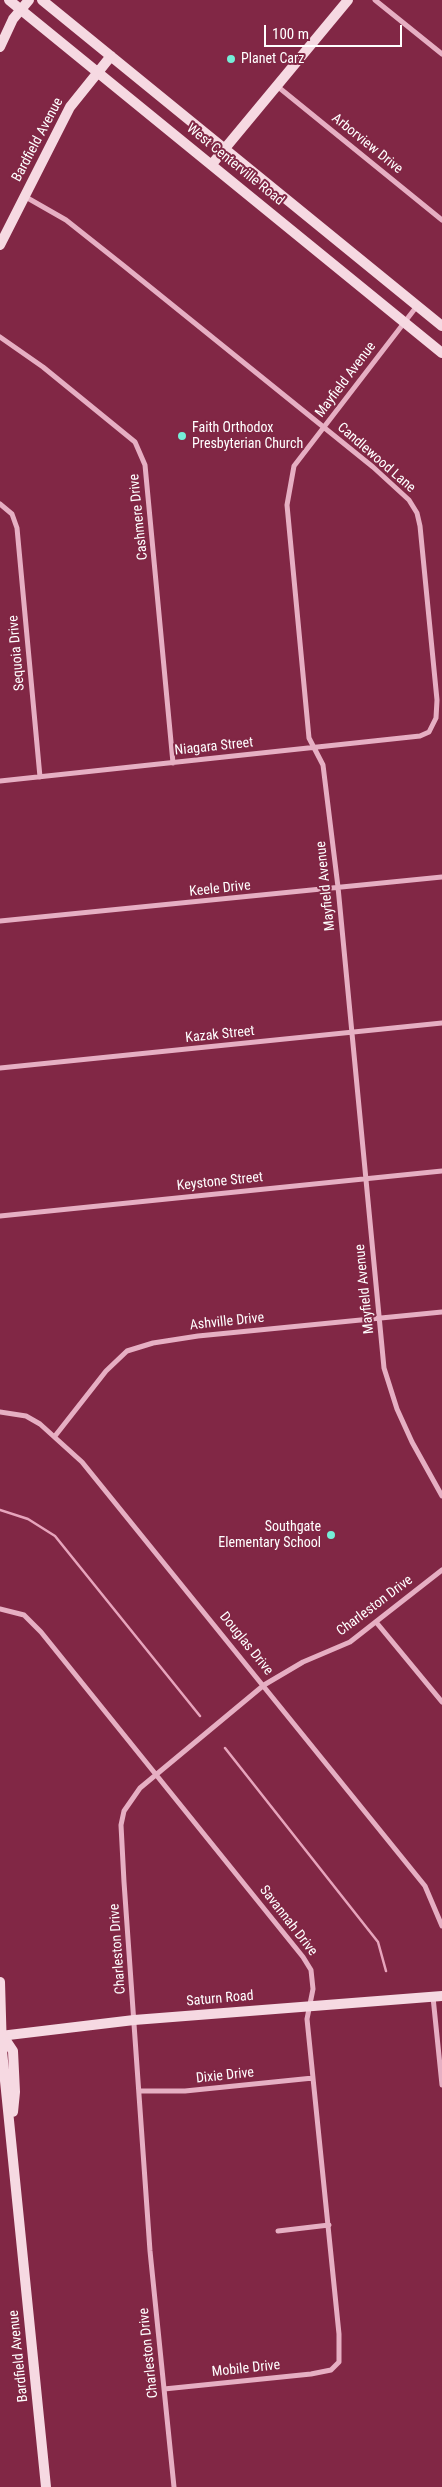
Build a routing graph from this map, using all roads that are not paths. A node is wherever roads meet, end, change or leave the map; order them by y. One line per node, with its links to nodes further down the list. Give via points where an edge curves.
1 (8, 0): 6 (street, West Centerville Road)
2 (29, 0): 6 (street)
3 (42, 0): 9 (street, West Centerville Road)
4 (348, 0): 11 (street)
5 (375, 0): 8 (street)
6 (21, 10): 7 (street); 10 (street, West Centerville Road)
7 (0, 47)
8 (442, 54)
9 (111, 56): 10 (street, Bardfield Avenue); 12 (street, West Centerville Road)
10 (98, 71): 13 (street, West Centerville Road); 14 (street, Bardfield Avenue, via 70,107)
11 (277, 86): 12 (street); 15 (street, Arborview Drive)
12 (224, 150): 13 (street); 17 (street, West Centerville Road)
13 (212, 164): 18 (street, West Centerville Road)
14 (23, 196): 16 (street, Bardfield Avenue); 22 (street, Candlewood Lane, via 66,220)
15 (442, 220)
16 (0, 245)
17 (417, 306): 18 (street, Mayfield Avenue); 19 (street, West Centerville Road)
18 (404, 322): 21 (street, West Centerville Road); 22 (street, Mayfield Avenue)
19 (442, 326)
20 (0, 337): 26 (street, Cashmere Drive, via 135,442 145,464)
21 (442, 353)
22 (324, 428): 24 (street, Candlewood Lane, via 409,500 416,513 437,700 436,718); 25 (street, Mayfield Avenue, via 294,466 287,505 309,738)
23 (0, 504): 27 (street, Sequoia Drive, via 12,514 17,528)
24 (429, 732): 25 (street, Niagara Street, via 420,736)
25 (313, 749): 26 (street, Niagara Street); 30 (street, Mayfield Avenue, via 323,766)
26 (173, 763): 27 (street, Niagara Street)
27 (40, 777): 28 (street, Niagara Street)
28 (0, 781)
29 (442, 877): 30 (street, Keele Drive)
30 (338, 887): 31 (street, Keele Drive); 33 (street, Mayfield Avenue)
31 (0, 921)
32 (442, 1023): 33 (street, Kazak Street)
33 (352, 1032): 34 (street, Kazak Street); 36 (street, Mayfield Avenue)
34 (0, 1068)
35 (442, 1171): 36 (street, Keystone Street)
36 (366, 1178): 37 (street, Keystone Street); 39 (street, Mayfield Avenue)
37 (0, 1216)
38 (442, 1312): 39 (street, Ashville Drive)
39 (379, 1317): 41 (street, Ashville Drive, via 198,1336 126,1351); 42 (street, Mayfield Avenue, via 384,1368 398,1409 428,1474)
40 (0, 1412): 41 (street, Douglas Drive, via 26,1416)
41 (54, 1436): 46 (street, Douglas Drive, via 82,1462)
42 (442, 1496)
43 (442, 1570): 45 (street, Charleston Drive)
44 (0, 1609): 48 (street, Savannah Drive, via 24,1615 41,1632)
45 (376, 1622): 46 (street, Charleston Drive, via 350,1642 303,1662); 47 (street)
46 (264, 1685): 48 (street, Charleston Drive); 49 (street, Douglas Drive, via 425,1886)
47 (442, 1702)
48 (157, 1774): 52 (street, Savannah Drive, via 304,1957 311,1970 313,1989); 53 (street, Charleston Drive, via 140,1788 124,1811 121,1825)
49 (442, 1926)
50 (0, 1982): 54 (street, Bardfield Avenue)
51 (437, 1996): 52 (street, Saturn Road); 56 (street)
52 (308, 2005): 53 (street, Saturn Road); 55 (street, Savannah Drive)
53 (134, 2020): 54 (street, Saturn Road); 57 (street, Charleston Drive)
54 (1, 2036): 62 (street, Bardfield Avenue)
55 (313, 2078): 57 (street, Dixie Drive, via 185,2091); 58 (street, Savannah Drive)
56 (442, 2085)
57 (140, 2091): 61 (street, Charleston Drive, via 150,2251)
58 (328, 2225): 59 (street); 60 (street, Savannah Drive, via 340,2356 339,2362)
59 (278, 2231)
60 (330, 2370): 61 (street, Mobile Drive)
61 (164, 2389): 63 (street, Charleston Drive)
62 (46, 2487)
63 (174, 2487)

